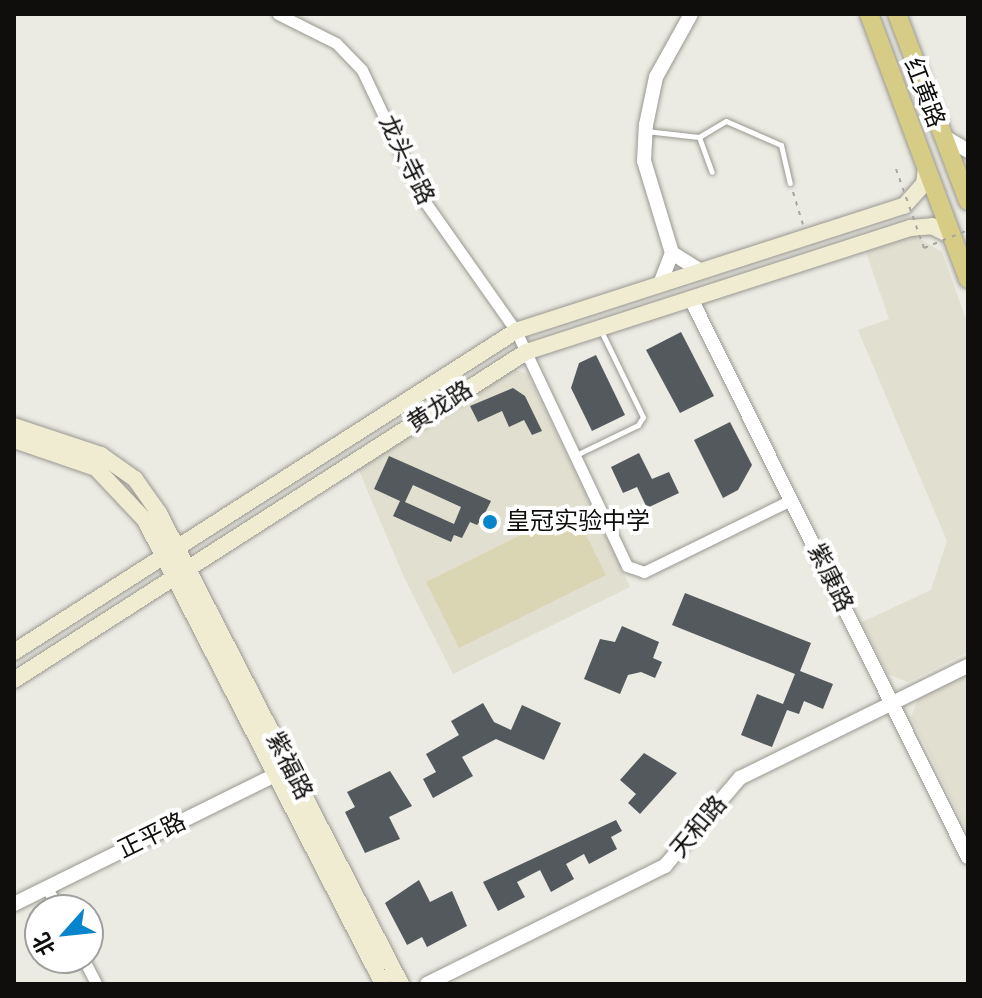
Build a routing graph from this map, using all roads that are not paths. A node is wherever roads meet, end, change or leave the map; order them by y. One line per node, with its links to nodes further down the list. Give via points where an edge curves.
1 (278, 14): 22 (street, 龙头寺路, via 336,43 362,70 423,199)
2 (691, 14): 5 (street, via 656,77)
3 (869, 14): 9 (highway, 红黄路)
4 (897, 14): 6 (highway, 红黄路)
5 (646, 131): 7 (lane); 16 (street, via 644,161)
6 (941, 132): 8 (street); 12 (highway, 红黄路)
7 (699, 137): 10 (lane); 11 (lane, via 726,121 781,145)
8 (968, 151)
9 (926, 167): 13 (main road, via 924,184); 15 (highway, 红黄路)
10 (712, 172)
11 (790, 183)
12 (967, 192)
13 (904, 206): 14 (main road, via 918,213); 17 (main road, 黄龙路)
14 (911, 228): 15 (main road); 20 (main road, 黄龙路)
15 (959, 232): 18 (highway, 红黄路)
16 (672, 253): 17 (street); 19 (street)
17 (701, 271): 19 (main road, 黄龙路)
18 (968, 279)
19 (660, 284): 22 (main road, 黄龙路)
20 (691, 299): 21 (main road, 黄龙路); 27 (street, 紫康路)
21 (600, 328): 23 (main road, 黄龙路); 26 (lane, via 643,417 638,425)
22 (516, 331): 23 (street, 龙头寺路); 28 (main road, 黄龙路)
23 (526, 352): 26 (street, 龙头寺路); 29 (main road, 黄龙路)
24 (14, 426): 28 (main road, via 101,455 124,471 159,513)
25 (14, 440): 28 (main road, via 96,468 124,492)
26 (576, 455): 27 (street, 龙头寺路, via 627,566 635,571 644,572)
27 (791, 500): 35 (street, 紫康路)
28 (171, 553): 29 (main road, 紫福路); 32 (main road, 黄龙路)
29 (182, 575): 30 (main road, 黄龙路); 31 (main road, 紫福路); 36 (main road, 紫福路)
30 (152, 594): 31 (main road, via 171,595); 34 (main road, 黄龙路)
31 (189, 605): 36 (main road, 紫福路)
32 (14, 652)
33 (968, 666): 35 (street, 天和路)
34 (14, 680)
35 (892, 704): 37 (street, 紫康路); 43 (street, 天和路, via 740,778 665,866)
36 (283, 771): 38 (street, 正平路); 41 (main road, 紫福路); 42 (main road, 紫福路)
37 (968, 857)
38 (47, 888): 39 (street); 40 (street, 正平路)
39 (50, 894)
40 (14, 904)
41 (383, 984)
42 (401, 984)
43 (427, 984)

